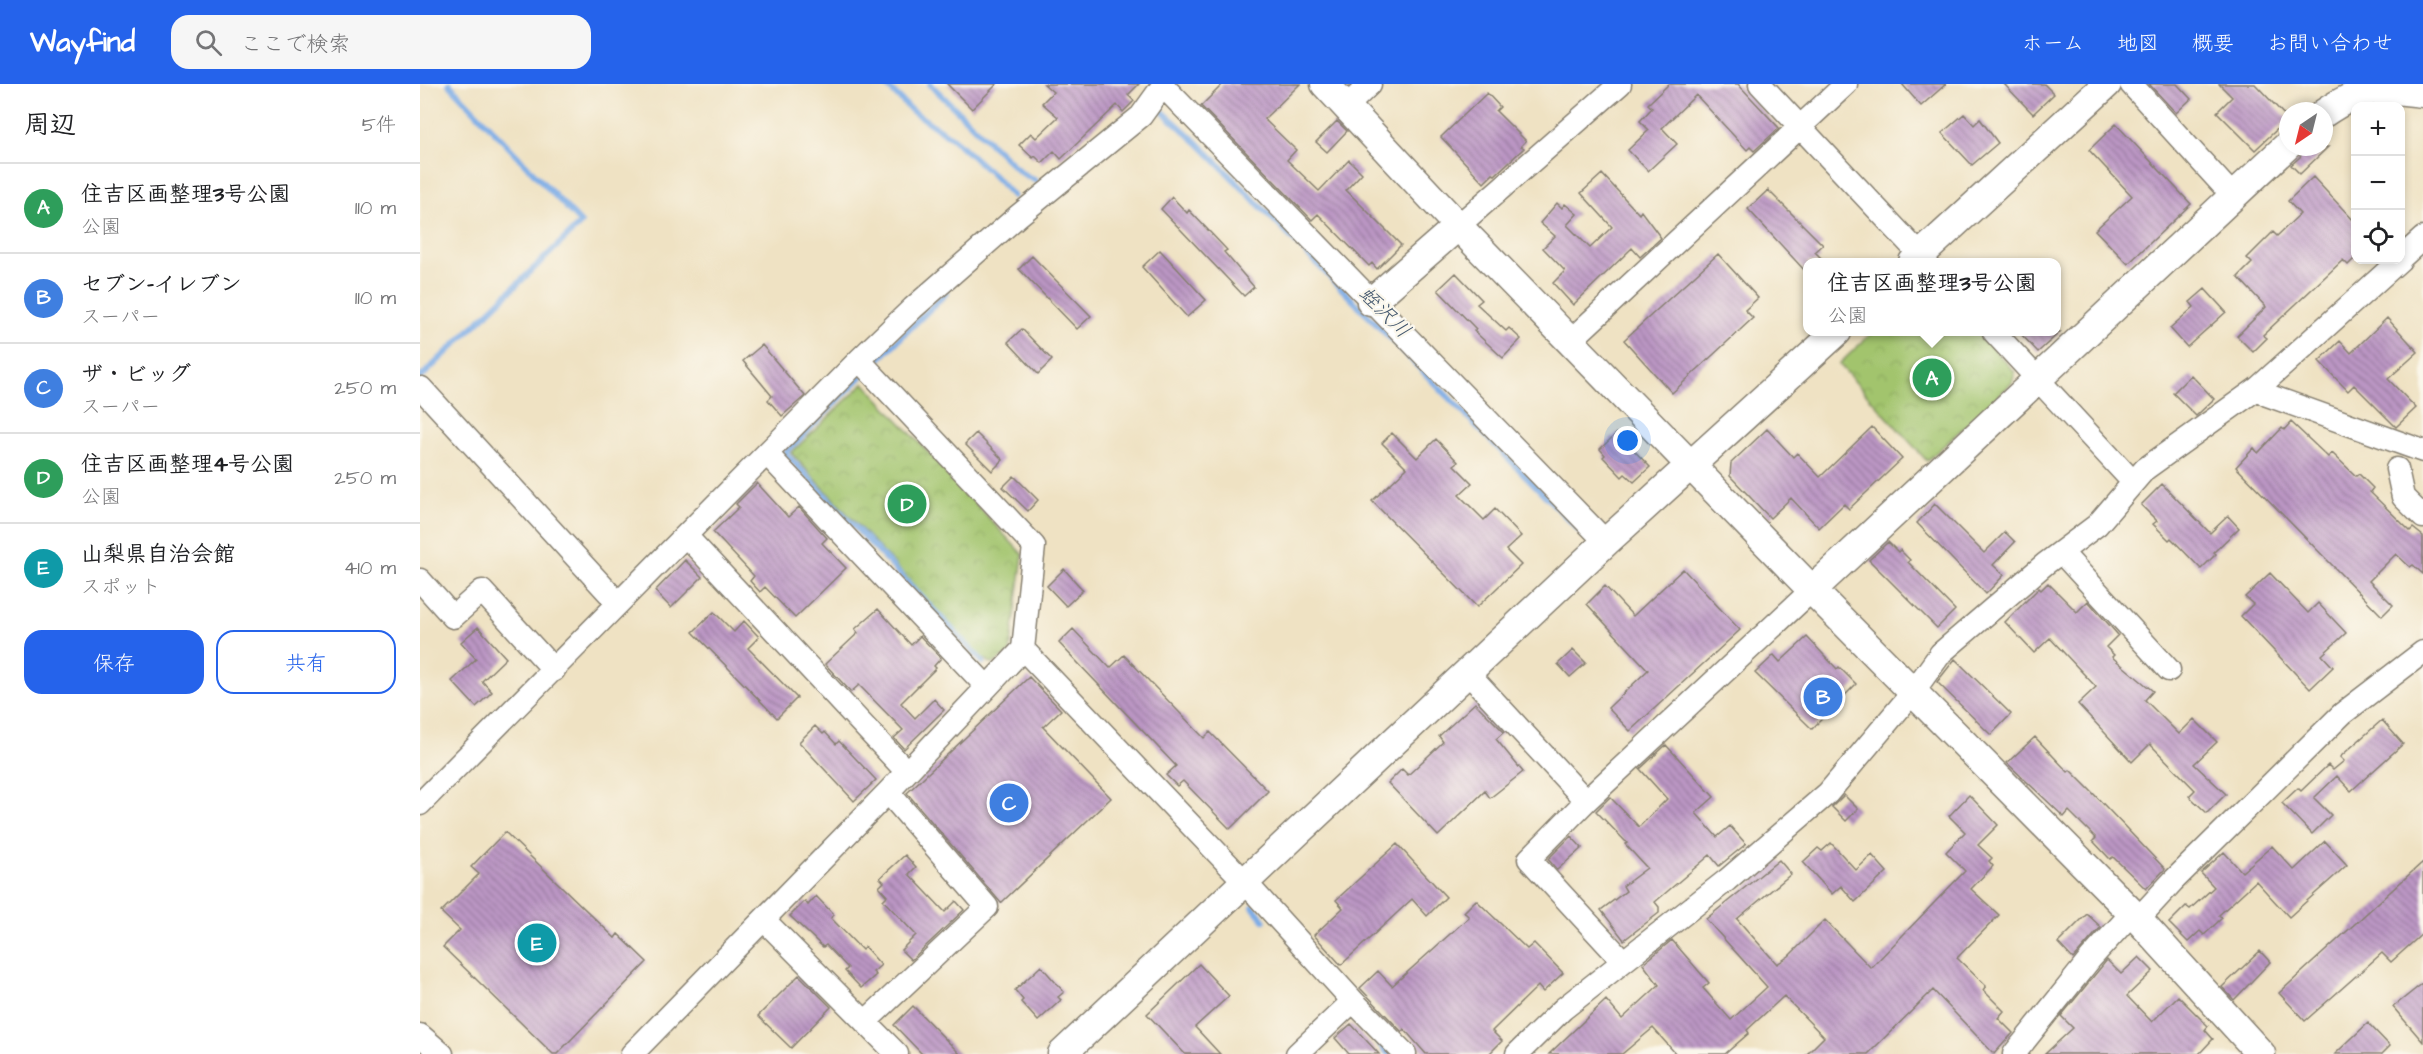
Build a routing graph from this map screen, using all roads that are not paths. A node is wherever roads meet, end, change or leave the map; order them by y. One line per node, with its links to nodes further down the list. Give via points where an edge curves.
1 (1325, 84): 10 (street)
2 (1370, 84): 10 (street)
3 (1620, 84): 15 (street)
4 (1760, 84): 12 (street)
5 (1846, 84): 12 (street)
6 (2107, 84): 19 (street)
7 (2131, 84): 14 (street)
8 (1163, 85): 21 (street); 25 (street, via 1141,116 1018,216)
9 (2423, 93): 11 (street, via 2391,88 2367,90)
10 (1347, 106): 15 (street)
11 (2333, 106)
12 (1800, 127): 18 (street); 24 (street)
13 (2279, 153): 14 (street)
14 (2232, 195): 26 (street)
15 (1458, 226): 21 (street); 24 (street)
16 (2423, 238): 17 (street)
17 (2405, 254)
18 (1918, 258)
19 (1922, 258)
20 (2394, 264): 28 (street)
21 (1371, 302): 36 (street)
22 (1833, 336): 31 (street)
23 (1998, 336): 26 (street)
24 (1570, 341): 31 (street)
25 (859, 360): 30 (street); 41 (street, via 1034,546)
26 (2038, 377): 33 (street); 39 (street)
27 (421, 388): 40 (street)
28 (2258, 388): 29 (street, via 2267,395); 33 (street, via 2145,469)
29 (2421, 447)
30 (767, 454): 35 (street); 46 (street)
31 (1692, 464): 36 (street); 39 (street)
32 (2397, 469): 34 (street, via 2403,497)
33 (2133, 482): 37 (street, via 2097,525)
34 (2423, 517)
35 (686, 536): 40 (street); 48 (street)
36 (1606, 542): 45 (street)
37 (2061, 552): 44 (street); 47 (street, via 1941,653)
38 (420, 580): 43 (street, via 453,617 482,591)
39 (1812, 590): 47 (street); 50 (street)
40 (618, 603): 43 (street)
41 (1023, 650): 46 (street); 52 (street)
42 (2423, 652): 53 (street, via 2342,714)
43 (554, 670): 51 (street)
44 (2169, 670)
45 (1468, 673): 50 (street); 52 (street)
46 (987, 687): 48 (street)
47 (1913, 692): 53 (street); 55 (street, via 1828,794 1727,880)
48 (907, 772): 49 (street)
49 (888, 792): 54 (street); 57 (street, via 987,907)
50 (1586, 801): 55 (street, via 1528,859)
51 (420, 804)
52 (1245, 882): 56 (street); 62 (street)
53 (2135, 916): 66 (street, via 2091,958); 67 (street)
54 (764, 920): 57 (street); 60 (street)
55 (1622, 960): 65 (street, via 1563,1009)
56 (1353, 1001): 63 (street); 64 (street)
57 (865, 1022): 61 (street)
58 (420, 1035): 59 (street)
59 (442, 1054)
60 (632, 1054)
61 (897, 1054)
62 (1062, 1054)
63 (1297, 1054)
64 (1405, 1054)
65 (1518, 1054)
66 (2014, 1054)
67 (2262, 1054)

